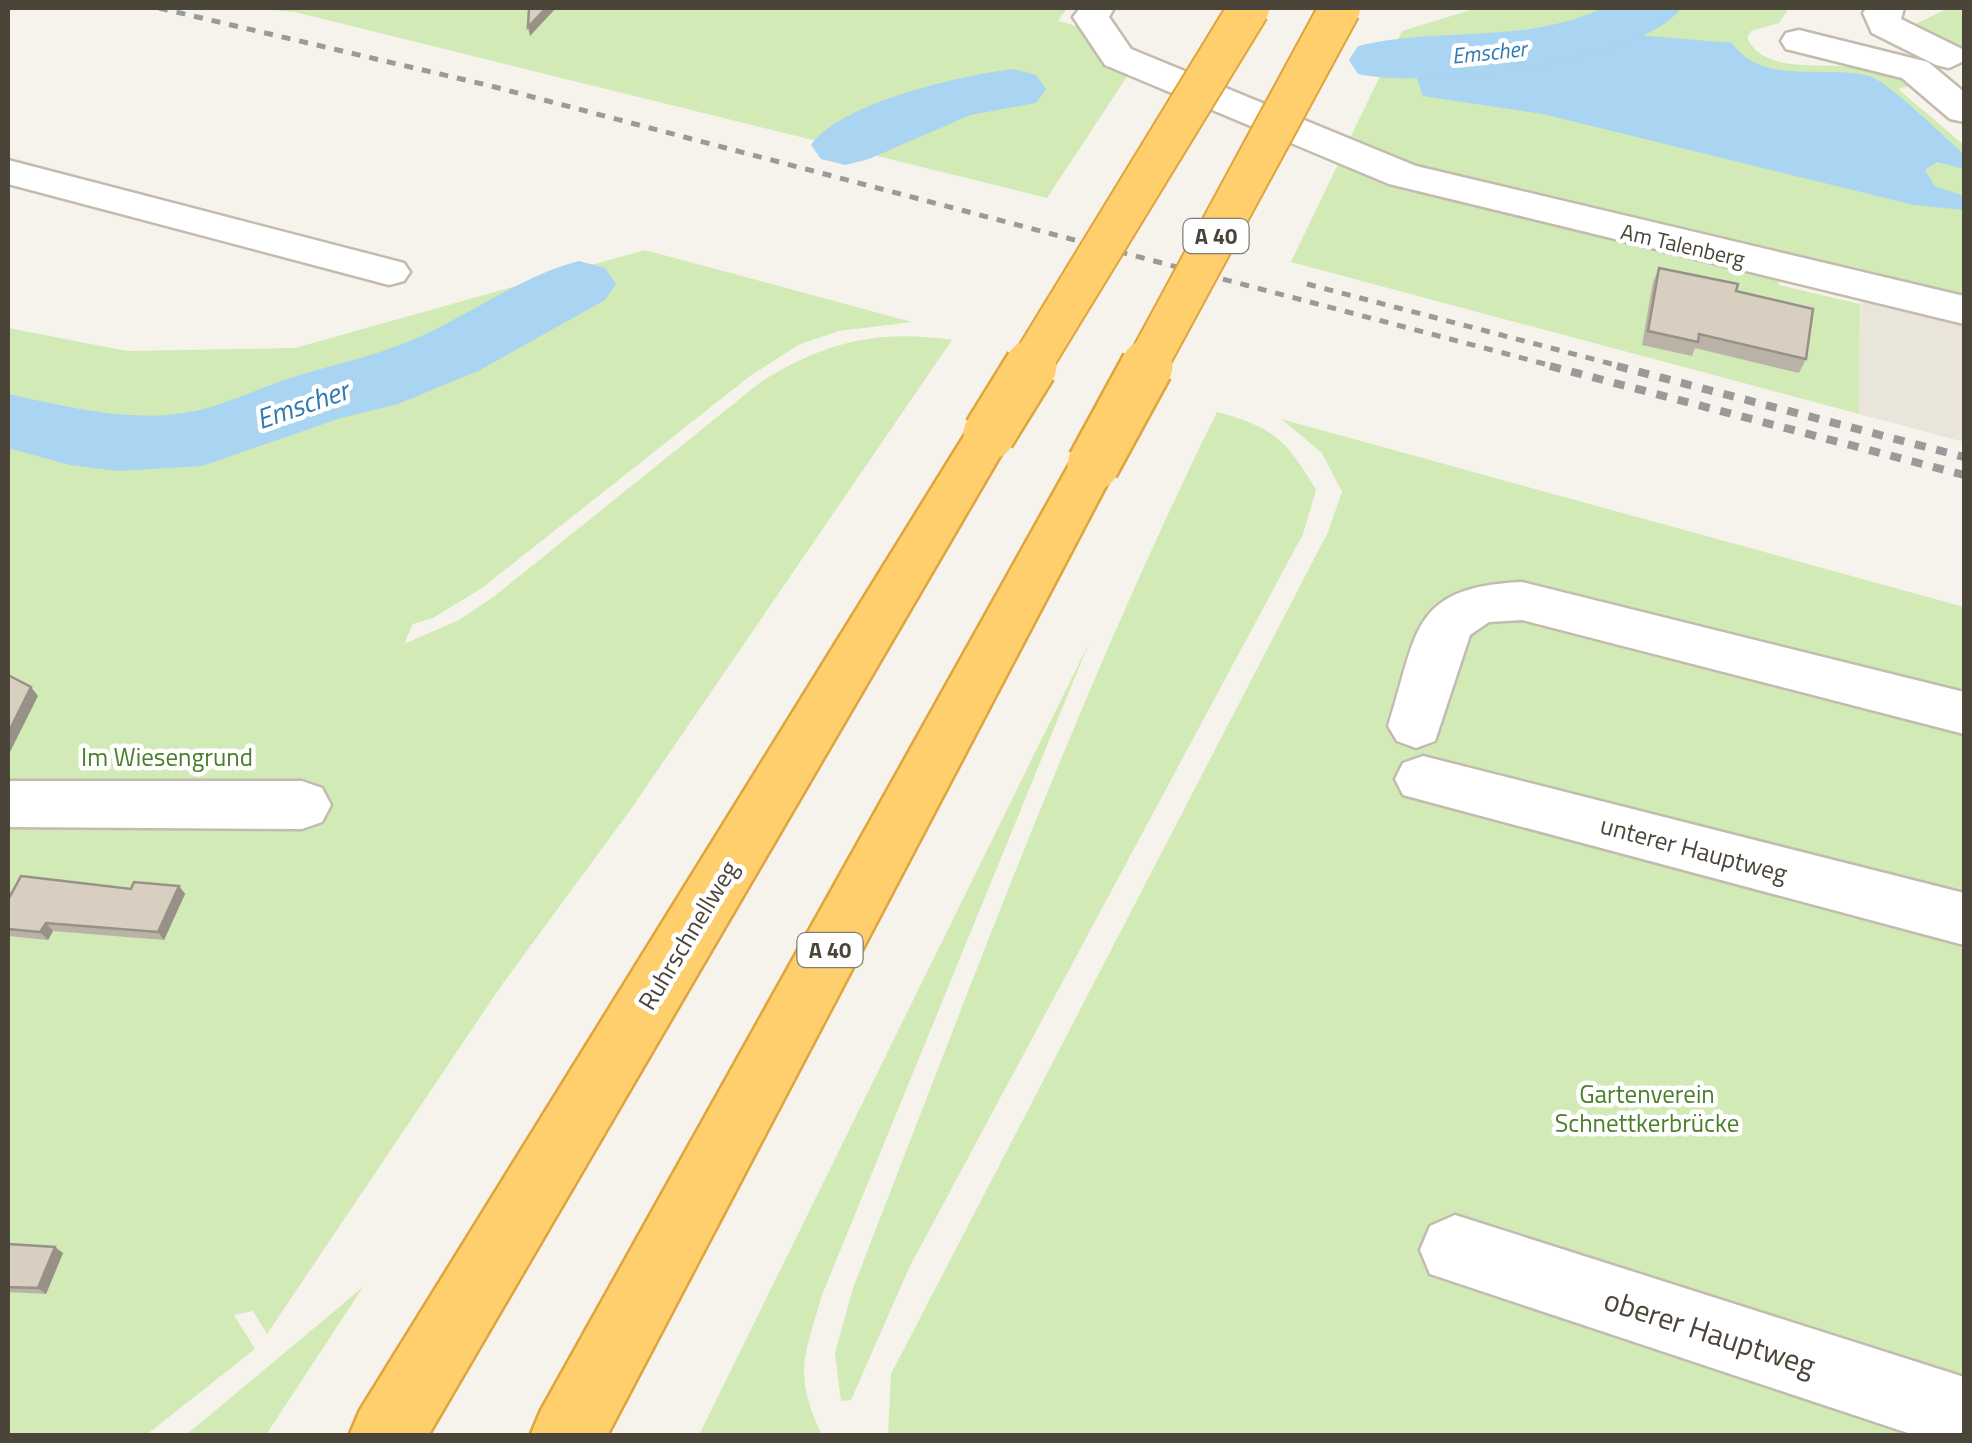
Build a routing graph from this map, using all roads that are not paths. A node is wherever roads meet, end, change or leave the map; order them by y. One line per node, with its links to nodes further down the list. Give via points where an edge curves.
1 (1097, 8): 10 (street, Am Talenberg, via 1091,17 1118,57 1403,175)
2 (1249, 8): 17 (highway, Ruhrschnellweg, bridge)
3 (1340, 8): 18 (highway, A 40, bridge)
4 (1887, 8): 6 (street, via 1885,25)
5 (1799, 42): 7 (street, via 1914,70)
6 (1964, 64)
7 (1964, 111)
8 (8, 172): 9 (street)
9 (389, 272)
10 (1964, 310)
11 (1964, 713): 14 (street, unterer Hauptweg, via 1522,601 1478,604 1446,624 1420,753)
12 (8, 804): 13 (street)
13 (302, 805)
14 (1964, 919)
15 (1455, 1250): 16 (street, oberer Hauptweg)
16 (1964, 1414)
17 (386, 1436)
18 (567, 1436)

